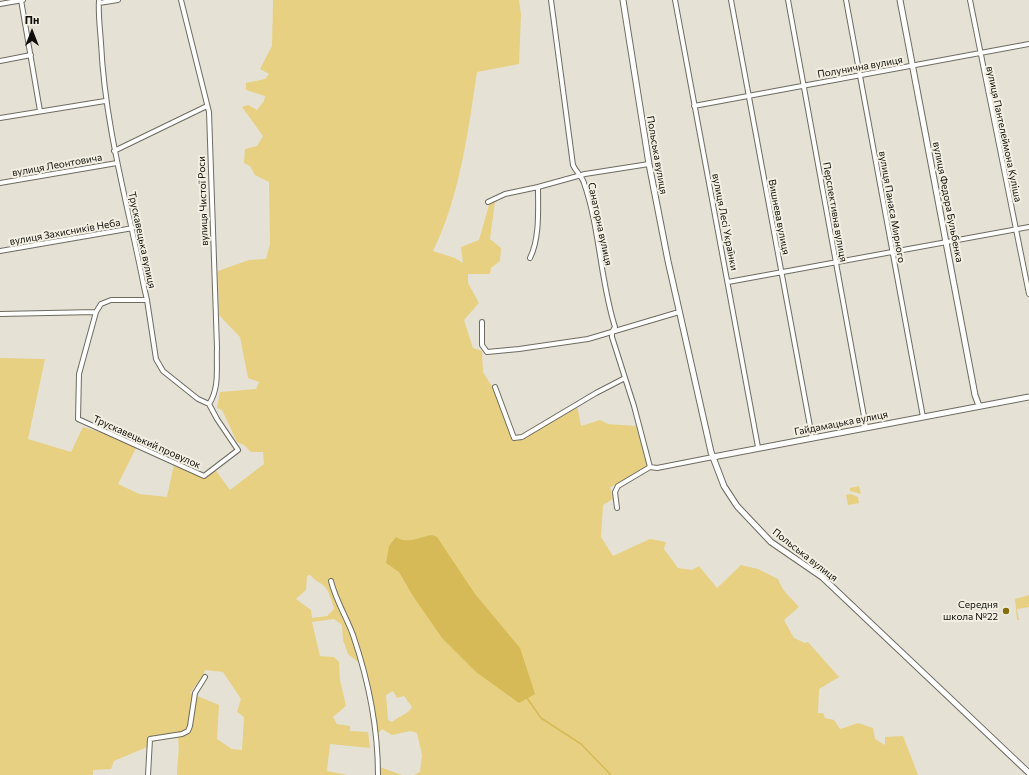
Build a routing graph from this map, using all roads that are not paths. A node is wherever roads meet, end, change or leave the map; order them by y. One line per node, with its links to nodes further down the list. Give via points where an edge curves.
1 (22, 0): 13 (street); 16 (street)
2 (118, 0): 12 (street)
3 (181, 0): 23 (street, вулиця Чистої Роси)
4 (551, 0): 30 (street, Санаторна вулиця, via 573,165)
5 (623, 0): 29 (street, Польська вулиця)
6 (675, 0): 24 (street, вулиця Лесі Українки)
7 (731, 0): 21 (street, Вишнева вулиця)
8 (788, 0): 20 (street, Перспективна вулиця)
9 (846, 0): 19 (street, вулиця Панаса Мирного)
10 (900, 0): 18 (street, вулиця Федора Бульбенка)
11 (970, 0): 15 (street, вулиця Пантелеймона Куліша)
12 (99, 1): 22 (street, Трускавецька вулиця)
13 (0, 4)
14 (1029, 44): 15 (street, Полунична вулиця)
15 (980, 54): 18 (street, Полунична вулиця); 36 (street, вулиця Пантелеймона Куліша)
16 (31, 56): 17 (street); 25 (street)
17 (0, 61)
18 (913, 66): 19 (street, Полунична вулиця); 37 (street, вулиця Федора Бульбенка)
19 (860, 75): 20 (street, Полунична вулиця); 39 (street, вулиця Панаса Мирного)
20 (804, 86): 21 (street, Полунична вулиця); 41 (street, Перспективна вулиця)
21 (748, 96): 24 (street, Полунична вулиця); 42 (street, Вишнева вулиця)
22 (105, 101): 25 (street); 27 (street, Трускавецька вулиця)
23 (207, 106): 27 (street); 54 (street, вулиця Чистої Роси, via 217,348 216,387)
24 (694, 106): 43 (street, вулиця Лесі Українки)
25 (40, 111): 26 (street)
26 (0, 118)
27 (114, 151): 28 (street, Трускавецька вулиця)
28 (117, 163): 31 (street, вулиця Леонтовича); 34 (street, Трускавецька вулиця)
29 (649, 164): 30 (street); 47 (street, Польська вулиця)
30 (579, 177): 32 (street); 50 (street, Санаторна вулиця, via 584,181 589,202 615,326)
31 (0, 183)
32 (538, 187): 33 (street, via 505,194); 40 (street, via 538,219)
33 (488, 202)
34 (133, 228): 38 (street, вулиця Захисників Неба); 45 (street, Трускавецька вулиця)
35 (1029, 228): 36 (street)
36 (1016, 230): 37 (street); 44 (street, вулиця Пантелеймона Куліша)
37 (947, 243): 39 (street); 55 (street, вулиця Федора Бульбенка)
38 (0, 252)
39 (892, 252): 41 (street); 56 (street, вулиця Панаса Мирного)
40 (530, 258)
41 (836, 263): 42 (street); 57 (street, Перспективна вулиця)
42 (782, 273): 43 (street); 58 (street, Вишнева вулиця)
43 (728, 282): 59 (street, вулиця Лесі Українки)
44 (1029, 294)
45 (147, 300): 46 (street, via 111,300 101,304); 54 (street, Трускавецька вулиця, via 154,354 163,371 198,399)
46 (96, 312): 48 (street); 54 (street, Трускавецький провулок, via 79,374 78,419 204,476 238,450)
47 (679, 312): 50 (street); 60 (street, Польська вулиця)
48 (0, 314)
49 (482, 322): 50 (street, via 482,345 487,352 571,343)
50 (612, 332): 51 (street, Санаторна вулиця)
51 (624, 378): 52 (street, via 516,439); 61 (street, Санаторна вулиця)
52 (495, 387)
53 (1029, 397): 55 (street, Гайдамацька вулиця)
54 (209, 404)
55 (979, 406): 56 (street, Гайдамацька вулиця)
56 (923, 416): 57 (street, Гайдамацька вулиця)
57 (866, 427): 58 (street, Гайдамацька вулиця)
58 (812, 437): 59 (street, Гайдамацька вулиця)
59 (758, 447): 60 (street, Гайдамацька вулиця)
60 (713, 457): 61 (street, Гайдамацька вулиця, via 657,468); 65 (street, Польська вулиця, via 730,497 748,519 771,542 822,577)
61 (650, 467): 62 (street, via 618,486 615,492)
62 (617, 508)
63 (331, 581): 67 (street, via 335,598 352,634 371,701 378,750)
64 (205, 677): 66 (street, via 194,693 188,731 150,739)
65 (1029, 773)
66 (148, 775)
67 (378, 775)

